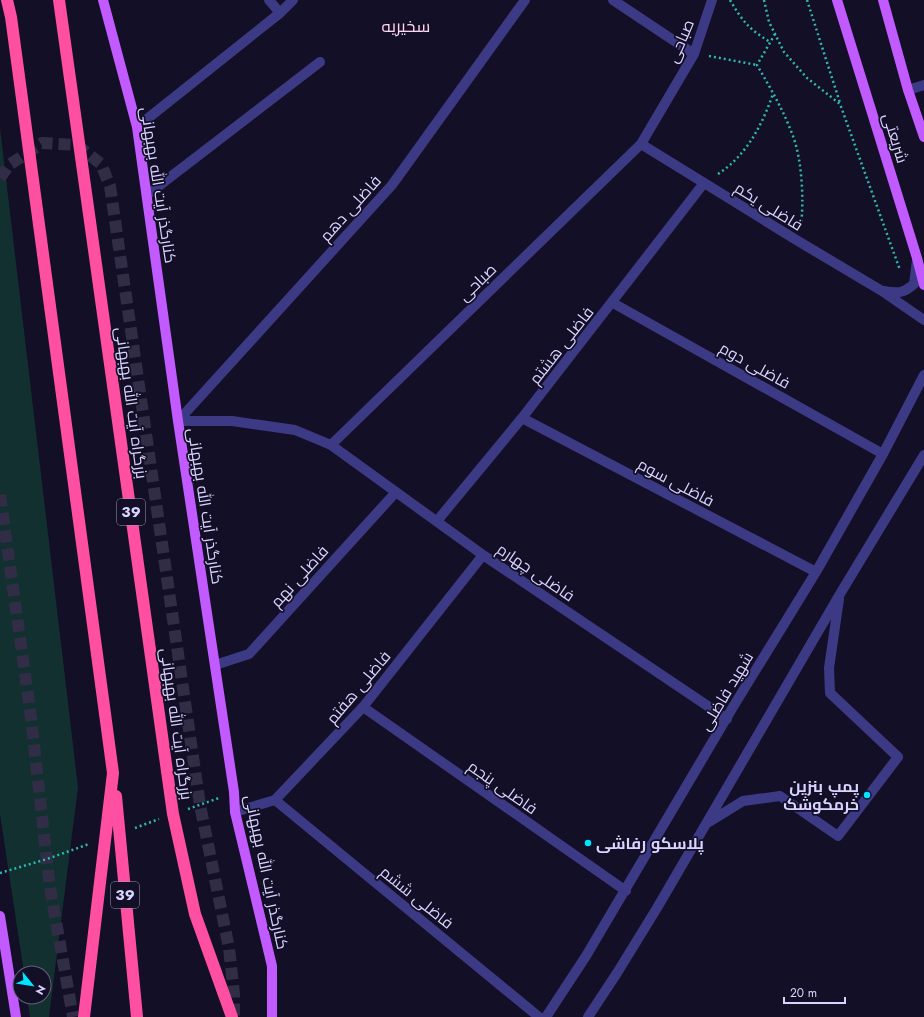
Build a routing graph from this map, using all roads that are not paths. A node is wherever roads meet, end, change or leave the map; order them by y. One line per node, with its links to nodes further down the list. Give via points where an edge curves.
1 (7, 0): 40 (highway, 39)
2 (59, 0): 49 (highway, بزرگراه آیت الله بهبهانی / 39, via 174,814 195,914)
3 (103, 0): 16 (main road, کنارگذر آیت الله بهبهانی)
4 (269, 0): 11 (street)
5 (292, 0): 11 (street)
6 (525, 0): 28 (street, فاضلی دهم, via 392,186)
7 (613, 0): 12 (street)
8 (712, 0): 12 (street, صباحی)
9 (836, 0): 21 (main road, شریعتی)
10 (883, 0): 15 (main road, شریعتی)
11 (280, 13): 16 (street)
12 (694, 54): 18 (street, صباحی)
13 (320, 62): 20 (street)
14 (924, 85): 15 (street)
15 (908, 90): 17 (main road, شریعتی)
16 (137, 127): 20 (main road, کنارگذر آیت الله بهبهانی)
17 (924, 137)
18 (640, 144): 19 (street, فاضلی یکم); 29 (street, صباحی)
19 (704, 183): 23 (street, فاضلی یکم); 24 (street, فاضلی هشتم)
20 (147, 195): 28 (main road, کنارگذر آیت الله بهبهانی)
21 (917, 258): 22 (main road, شریعتی); 23 (street, via 914,284 907,290 897,293)
22 (924, 285)
23 (882, 291): 25 (street, فاضلی یکم)
24 (612, 303): 27 (street, فاضلی هشتم); 30 (street, فاضلی دوم)
25 (924, 320)
26 (924, 375): 30 (street, شهید فاضلی)
27 (522, 418): 33 (street, فاضلی هشتم); 35 (street, فاضلی سوم)
28 (178, 421): 29 (street, via 232,421 295,430); 37 (main road, کنارگذر آیت الله بهبهانی)
29 (331, 445): 32 (street, فاضلی چهارم)
30 (883, 454): 35 (street, شهید فاضلی)
31 (924, 455): 36 (street)
32 (396, 492): 33 (street, فاضلی چهارم); 37 (street, فاضلی نهم, via 249,654)
33 (437, 521): 34 (street, فاضلی چهارم)
34 (483, 554): 38 (street, فاضلی هفتم); 39 (street, فاضلی چهارم)
35 (816, 572): 39 (street, شهید فاضلی)
36 (840, 594): 43 (street); 43 (street, via 829,668 830,693 898,757 838,836 780,796 743,800)
37 (215, 665): 42 (main road, کنارگذر آیت الله بهبهانی)
38 (363, 707): 41 (street, فاضلی هفتم); 44 (street, فاضلی پنجم)
39 (727, 719): 44 (street, شهید فاضلی)
40 (114, 773): 47 (highway, 39); 48 (highway, 39)
41 (275, 800): 42 (street, فاضلی هفتم); 51 (street, فاضلی ششم)
42 (235, 812): 50 (main road, کنارگذر آیت الله بهبهانی, via 272,966)
43 (707, 823): 53 (street)
44 (626, 891): 52 (street, شهید فاضلی)
45 (0, 916): 46 (main road)
46 (13, 1016)
47 (84, 1017)
48 (137, 1017)
49 (232, 1017)
50 (272, 1017)
51 (539, 1017)
52 (546, 1017)
53 (588, 1017)

